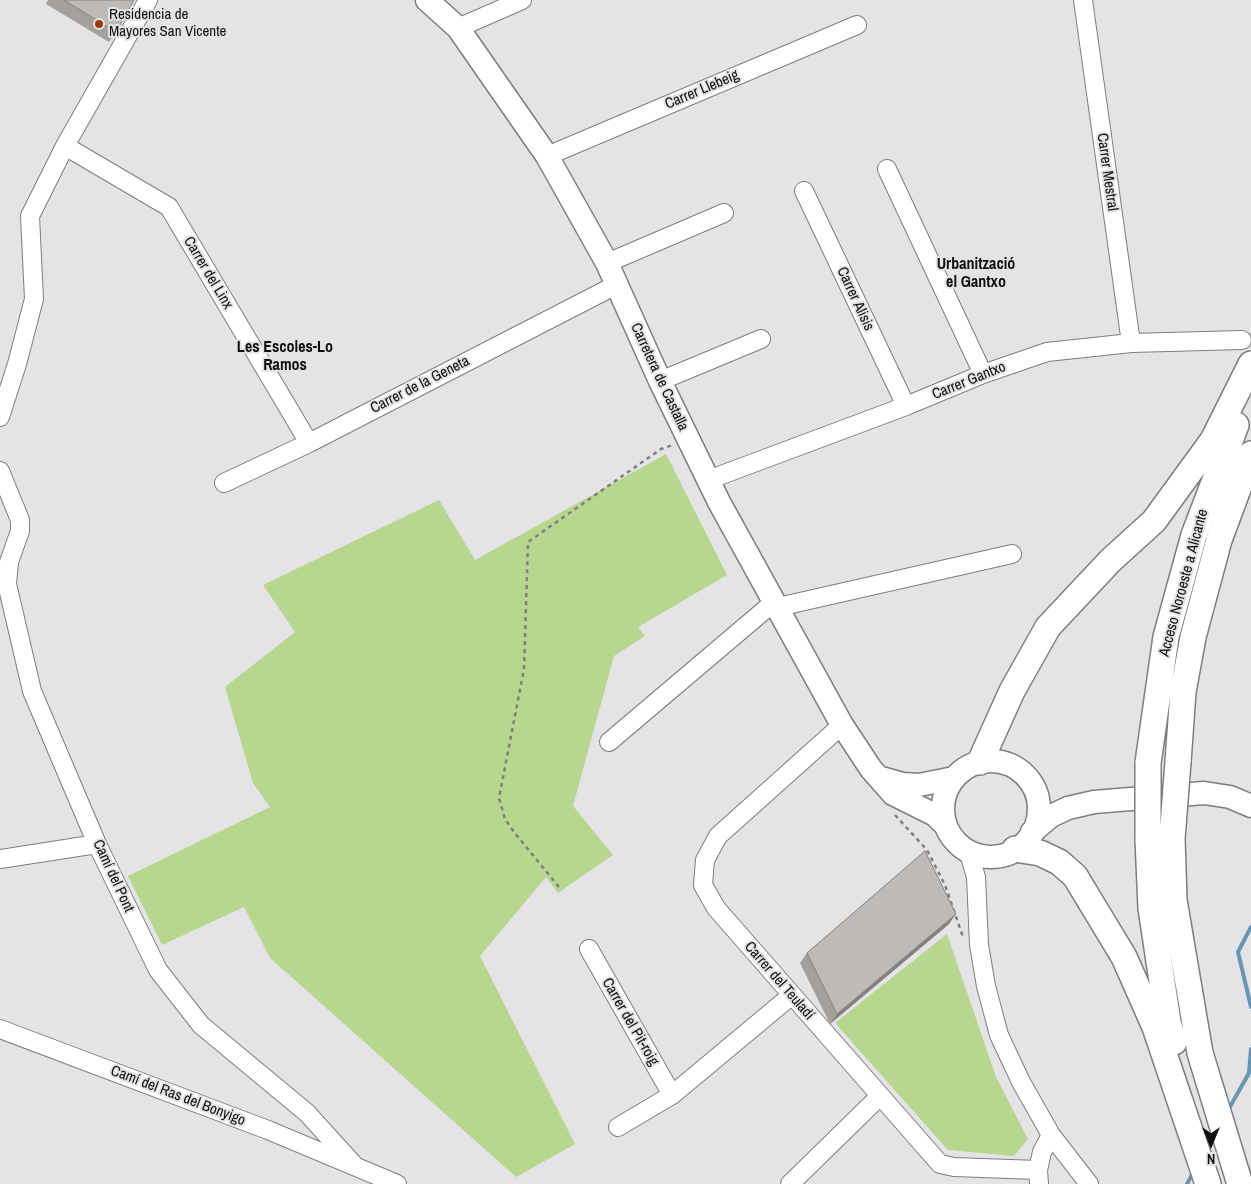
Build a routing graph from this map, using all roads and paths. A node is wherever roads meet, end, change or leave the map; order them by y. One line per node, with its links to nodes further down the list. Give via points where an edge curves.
1 (148, 0): 7 (street)
2 (427, 0): 6 (main road, Carretera de Castalla)
3 (522, 0): 6 (street)
4 (1083, 0): 16 (street, Carrer Mestral)
5 (857, 25): 8 (street, Carrer Llebeig)
6 (458, 28): 8 (main road, Carretera de Castalla)
7 (64, 146): 22 (street, via 30,216 34,299); 24 (street, Carrer del Linx, via 169,207)
8 (548, 156): 12 (main road, Carretera de Castalla)
9 (886, 169): 18 (street)
10 (804, 191): 21 (street, Carrer Alisis)
11 (724, 214): 12 (street)
12 (607, 263): 13 (main road, Carretera de Castalla)
13 (616, 285): 19 (main road, Carretera de Castalla); 24 (street, Carrer de la Geneta)
14 (761, 339): 19 (street)
15 (1242, 340): 16 (street, Carrer Gantxo)
16 (1131, 344): 18 (street, Carrer Gantxo, via 1047,352)
17 (1251, 364): 33 (highway, via 1213,440 1154,521 1111,560 1048,628 1012,691)
18 (983, 374): 21 (street, Carrer Gantxo)
19 (660, 382): 23 (main road, Carretera de Castalla)
20 (1251, 394): 41 (highway, Acceso Noroeste a Alicante, bridge, via 1233,431 1194,535 1166,637 1148,763)
21 (906, 406): 27 (street, Carrer Gantxo)
22 (0, 417)
23 (689, 440): 27 (main road, Carretera de Castalla); 46 (path, via 661,449 528,542 524,669 499,798 505,819)
24 (309, 443): 28 (street, Carrer de la Geneta)
25 (1251, 454): 41 (highway, Acceso Noroeste a Alicante, bridge, via 1218,540 1193,637 1183,692 1178,762)
26 (0, 471): 42 (street, Camí del Pont, via 20,520 7,584 32,691)
27 (708, 480): 30 (main road, Carretera de Castalla)
28 (224, 483)
29 (1012, 554): 30 (street)
30 (778, 607): 31 (main road, Carretera de Castalla); 32 (street, via 766,608)
31 (842, 724): 34 (main road, Carretera de Castalla); 48 (street, Carrer del Teuladí, via 718,836 704,860 703,885 716,908)
32 (609, 742)
33 (980, 762): 35 (main road, via 965,768); 36 (main road, via 1010,765 1023,773)
34 (874, 772): 35 (main road, via 903,784 919,785); 39 (main road, Carretera de Castalla, via 893,794 935,815)
35 (954, 778): 39 (main road, via 943,801)
36 (1032, 785): 37 (main road, via 1064,798); 40 (main road, via 1038,800 1038,816)
37 (1094, 802): 38 (main road, via 1204,793 1230,797); 40 (main road, via 1051,816)
38 (1251, 806)
39 (946, 826): 44 (main road, via 954,840)
40 (1032, 832): 43 (main road)
41 (1160, 839): 50 (highway, via 1151,908); 62 (highway, via 1174,900 1200,1053)
42 (97, 844): 45 (street); 55 (street, Camí del Pont, via 158,970 201,1024 307,1113)
43 (1015, 850): 44 (main road, via 1000,855); 50 (highway, via 1040,853 1059,862 1075,876 1128,966)
44 (975, 853): 54 (street, via 979,945 999,1035 1020,1082)
45 (0, 859)
46 (559, 887)
47 (589, 949): 51 (street, Carrer del Pit-roig)
48 (792, 995): 51 (street); 52 (street, Carrer del Teuladí)
49 (0, 1029): 55 (street, Camí del Ras del Bonyigo)
50 (1181, 1090): 60 (highway); 61 (highway)
51 (672, 1095): 53 (street)
52 (880, 1097): 56 (street, Carrer del Teuladí, via 940,1164); 58 (street)
53 (618, 1127)
54 (1051, 1135): 56 (street, via 1042,1152); 59 (street)
55 (355, 1166): 57 (street, Camí del Pont)
56 (1038, 1177)
57 (397, 1184)
58 (790, 1184)
59 (1089, 1184)
60 (1208, 1184)
61 (1220, 1184)
62 (1240, 1184)

